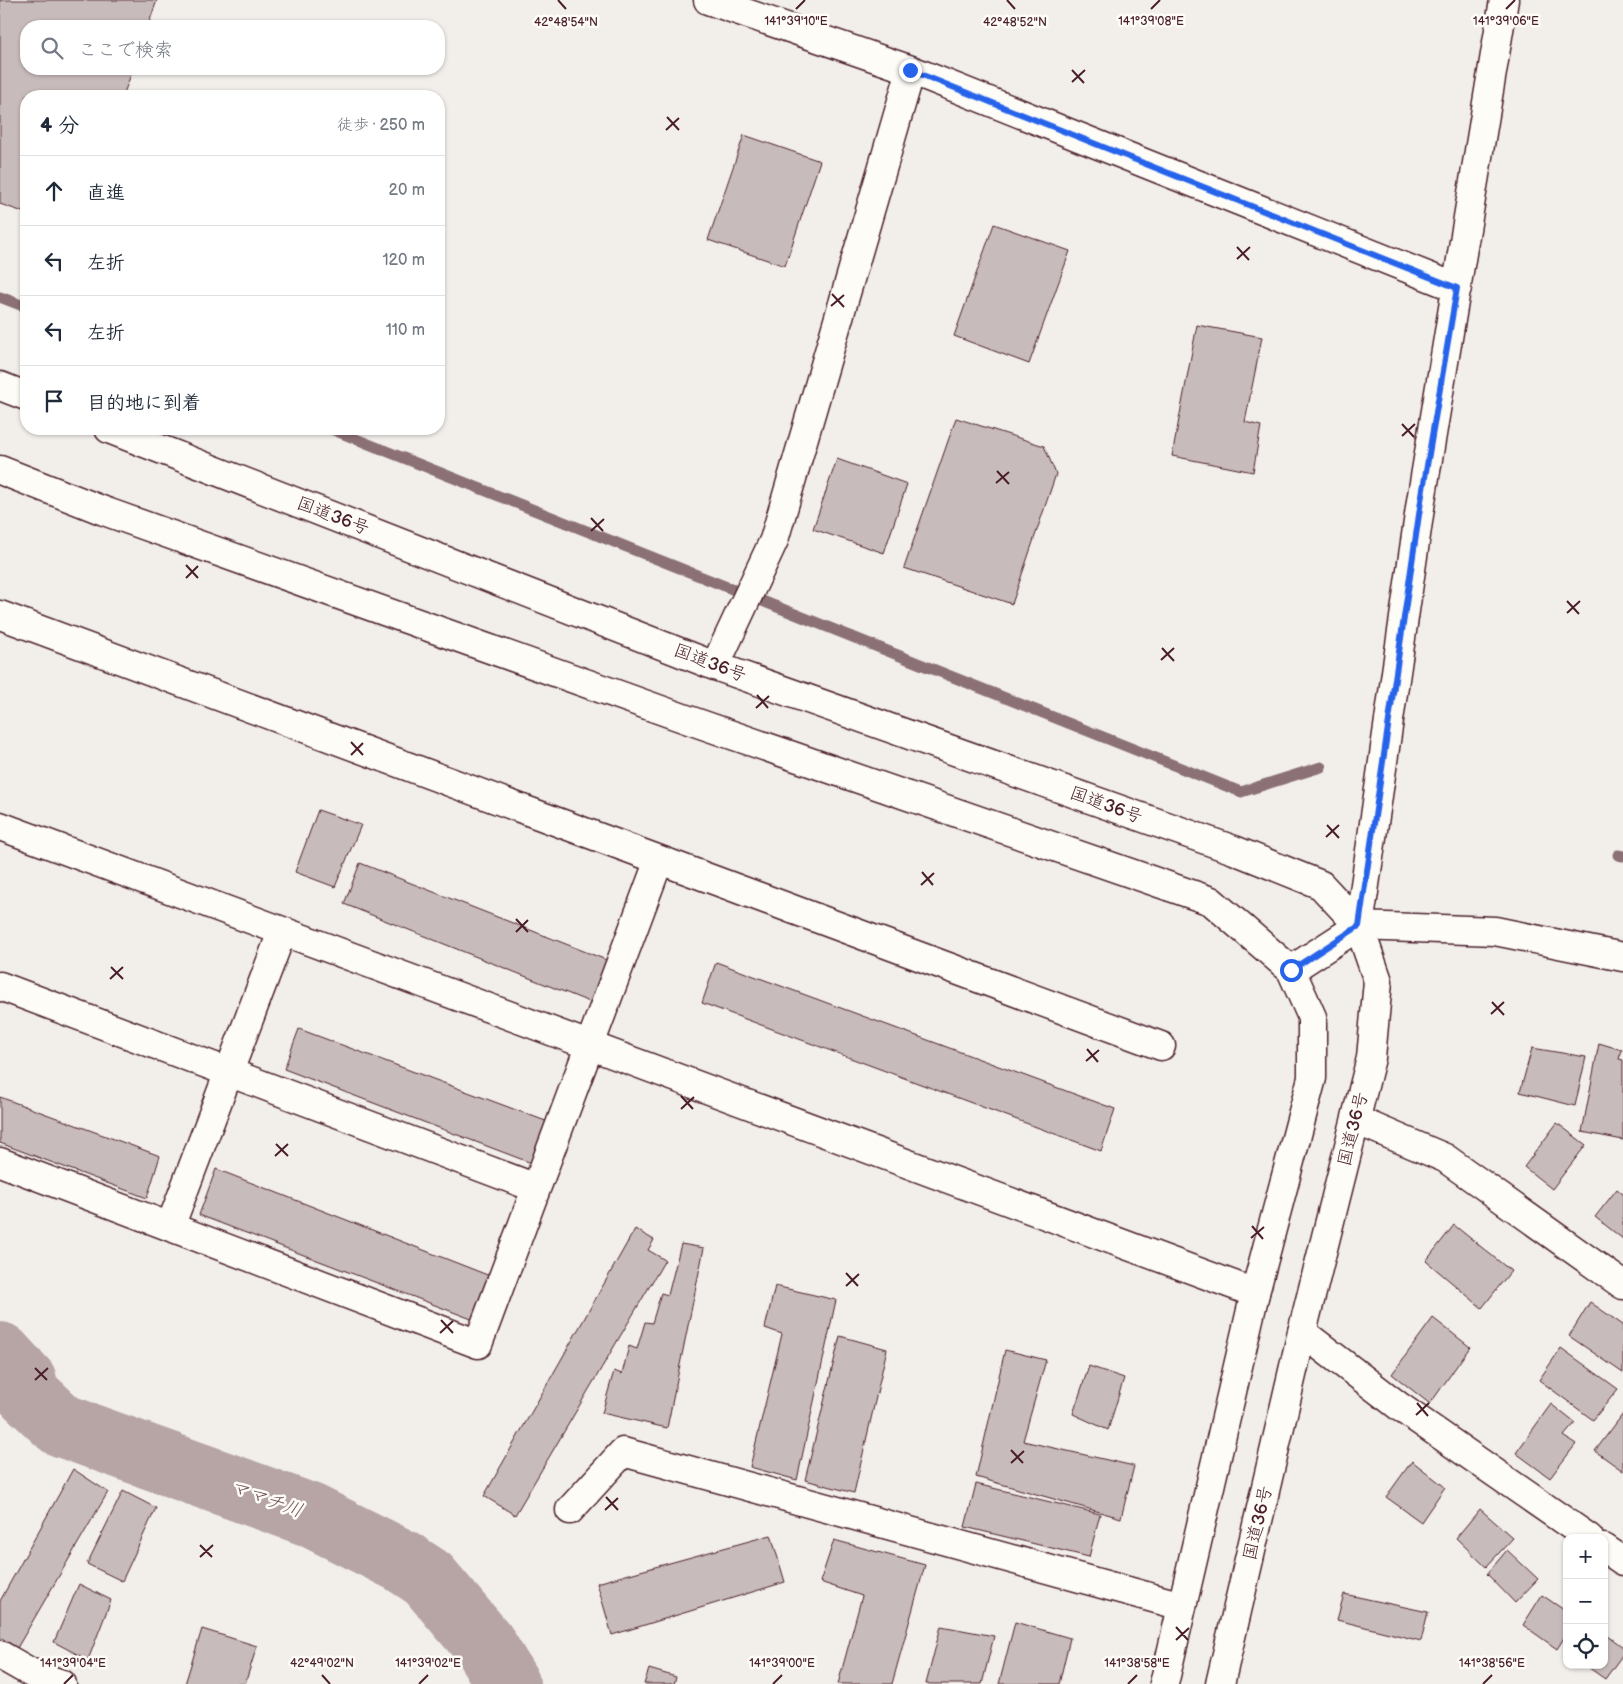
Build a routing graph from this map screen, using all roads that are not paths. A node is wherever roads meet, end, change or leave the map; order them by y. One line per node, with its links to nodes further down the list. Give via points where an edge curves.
1 (708, 0): 3 (main road)
2 (1504, 0): 4 (main road)
3 (910, 70): 4 (main road); 10 (main road, via 774,540)
4 (1457, 288): 13 (main road, via 1421,501)
5 (0, 386): 6 (main road)
6 (20, 394)
7 (124, 435): 10 (main road, 国道36号)
8 (0, 470): 16 (main road, via 104,511 686,719 1210,900)
9 (0, 615): 12 (main road)
10 (715, 666): 13 (main road, 国道36号, via 1234,850 1321,884)
11 (0, 826): 14 (main road)
12 (659, 860): 18 (main road); 19 (main road)
13 (1359, 926): 15 (main road, via 1495,931); 16 (main road); 21 (main road, 国道36号, via 1378,981 1371,1058)
14 (282, 932): 19 (main road); 20 (main road)
15 (1623, 957)
16 (1291, 970): 26 (main road, via 1312,1016 1312,1078)
17 (0, 986): 20 (main road)
18 (1161, 1046)
19 (589, 1047): 23 (main road); 26 (main road)
20 (227, 1072): 23 (main road); 24 (main road)
21 (1356, 1120): 25 (main road, via 1445,1158); 27 (main road, 国道36号)
22 (0, 1162): 24 (main road)
23 (536, 1188): 24 (main road, via 478,1344)
24 (170, 1227)
25 (1623, 1285)
26 (1255, 1293): 32 (main road)
27 (1302, 1332): 29 (main road, via 1400,1407); 37 (main road, 国道36号)
28 (570, 1510): 32 (main road, via 624,1452)
29 (1583, 1534)
30 (1608, 1551): 31 (main road)
31 (1623, 1561)
32 (1182, 1606): 36 (main road)
33 (0, 1655): 34 (main road)
34 (34, 1680): 35 (main road)
35 (62, 1684)
36 (1164, 1684)
37 (1220, 1684)

